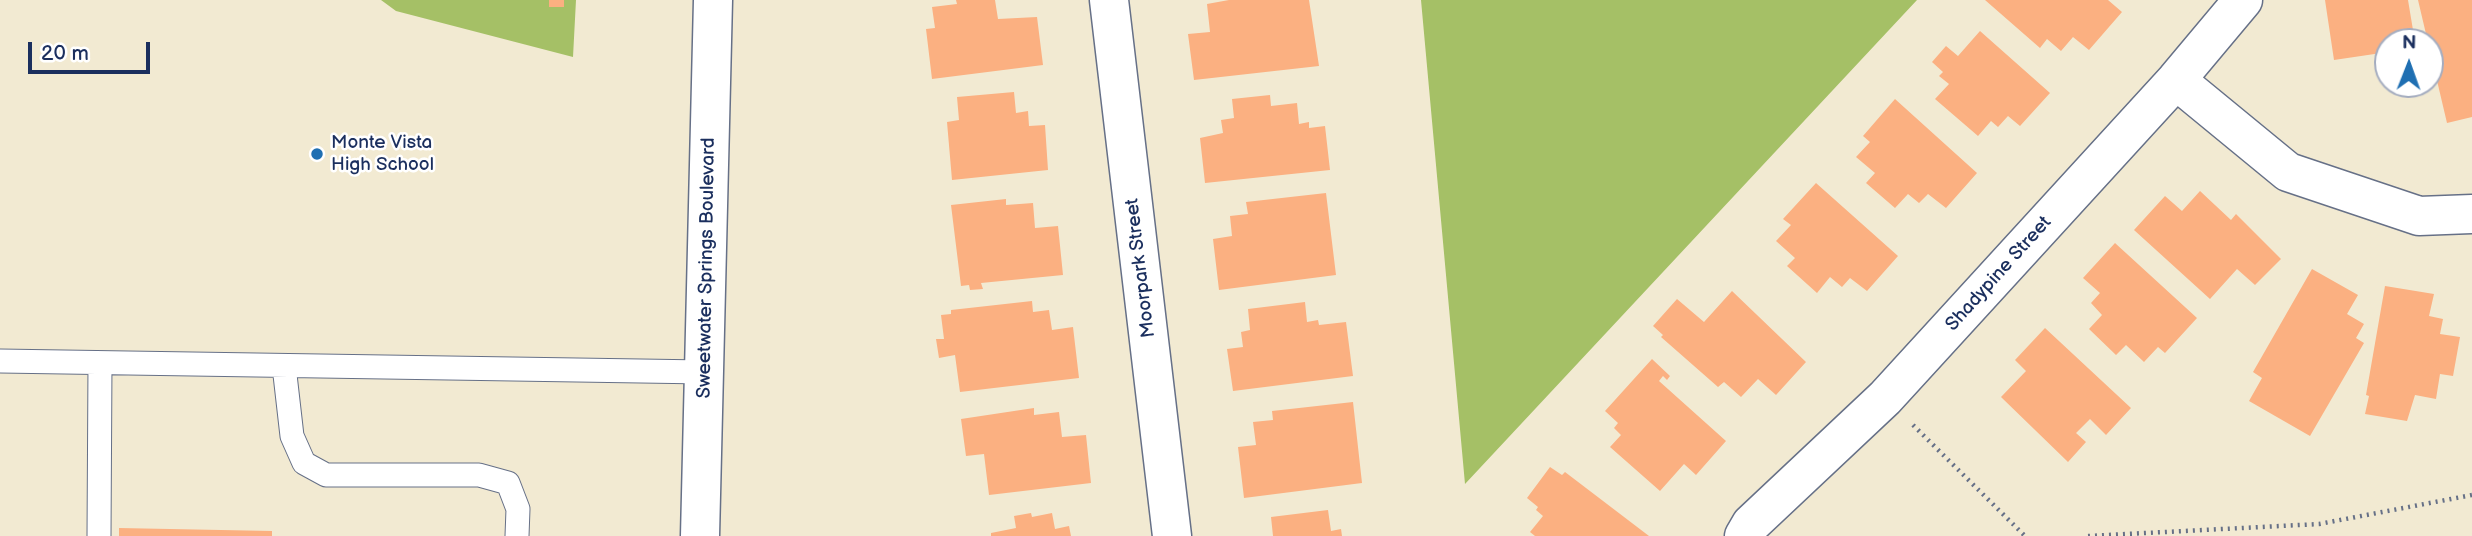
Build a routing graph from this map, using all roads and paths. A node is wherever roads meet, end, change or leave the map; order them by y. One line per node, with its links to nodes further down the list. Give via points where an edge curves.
1 (713, 0): 9 (street, Sweetwater Springs Boulevard)
2 (1109, 0): 15 (street, Moorpark Street)
3 (2242, 0): 4 (street, Shadypine Street)
4 (2176, 80): 5 (street, via 2288,172 2419,216); 10 (street, Shadypine Street)
5 (2472, 214)
6 (0, 361): 7 (lane)
7 (100, 363): 8 (lane); 12 (lane)
8 (284, 366): 9 (lane); 13 (lane, via 292,436 304,463 326,475 479,475 508,483 518,509)
9 (705, 372): 14 (street, Sweetwater Springs Boulevard)
10 (1885, 398): 16 (street, Shadypine Street, via 1751,524); 17 (path)
11 (2472, 495): 18 (path, via 2319,524)
12 (99, 536)
13 (517, 536)
14 (700, 536)
15 (1172, 536)
16 (1744, 536)
17 (2025, 536)
18 (2088, 536)

